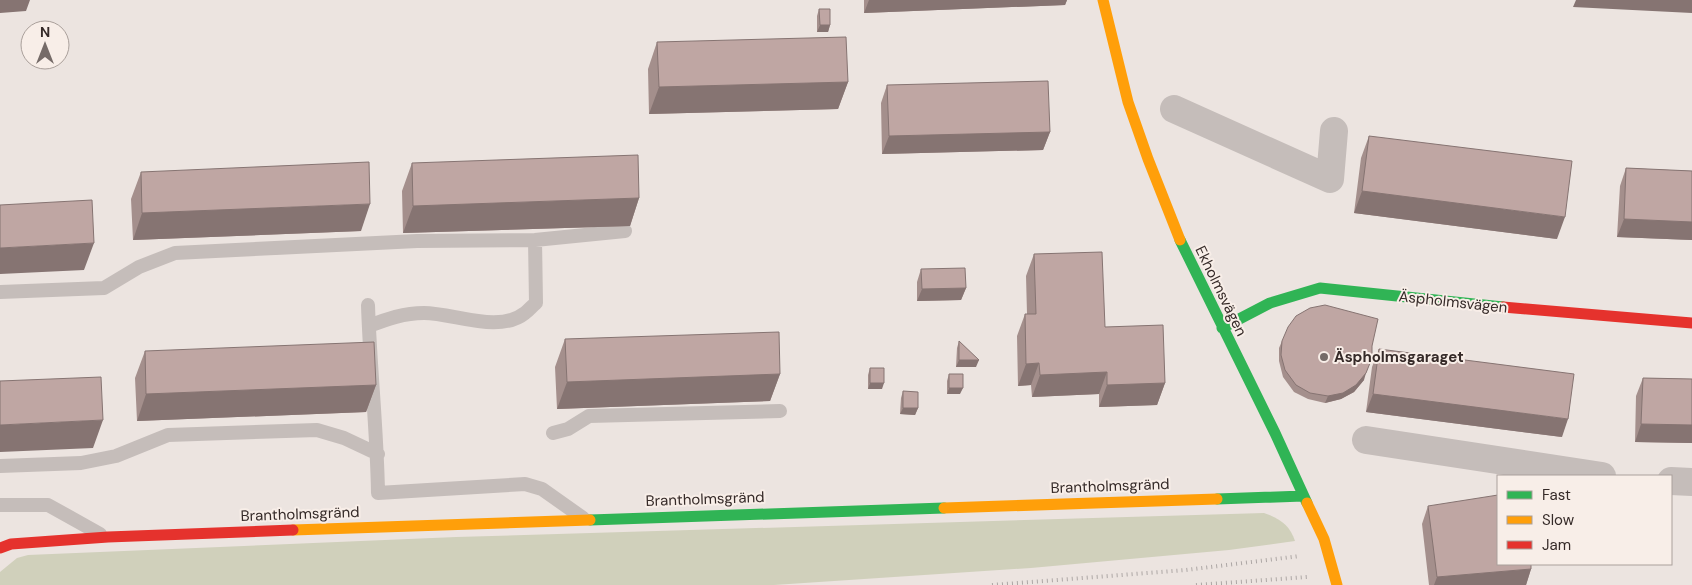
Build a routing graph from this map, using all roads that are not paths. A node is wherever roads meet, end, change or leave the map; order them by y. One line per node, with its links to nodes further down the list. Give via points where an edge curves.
1 (1102, 0): 10 (street, Ekholmsvägen, via 1128,102 1148,159 1181,242)
2 (1174, 110): 3 (street, via 1330,179)
3 (1334, 130)
4 (625, 231): 5 (lane)
5 (534, 240): 6 (lane, via 417,241 175,253 140,267 104,288); 9 (lane, via 536,303 524,314 505,322 425,313 398,315)
6 (0, 292)
7 (368, 305): 9 (lane)
8 (1692, 323): 10 (street, Äspholmsvägen, via 1320,288 1270,303)
9 (369, 326): 14 (lane)
10 (1222, 328): 19 (street, Ekholmsvägen)
11 (780, 411): 12 (lane, via 589,416 568,429)
12 (553, 433)
13 (1366, 440): 16 (street)
14 (378, 454): 15 (lane, via 317,430 168,435 109,458); 21 (lane, via 378,493 525,484 542,489)
15 (0, 466)
16 (1595, 475)
17 (1672, 481): 18 (street)
18 (1692, 482)
19 (1304, 496): 21 (street, Brantholmsgränd); 24 (street, Ekholmsvägen, via 1324,539)
20 (0, 506): 22 (lane, via 48,506)
21 (585, 520): 22 (street, Brantholmsgränd)
22 (108, 538): 23 (street, Brantholmsgränd, via 11,544)
23 (0, 548)
24 (1337, 585)

